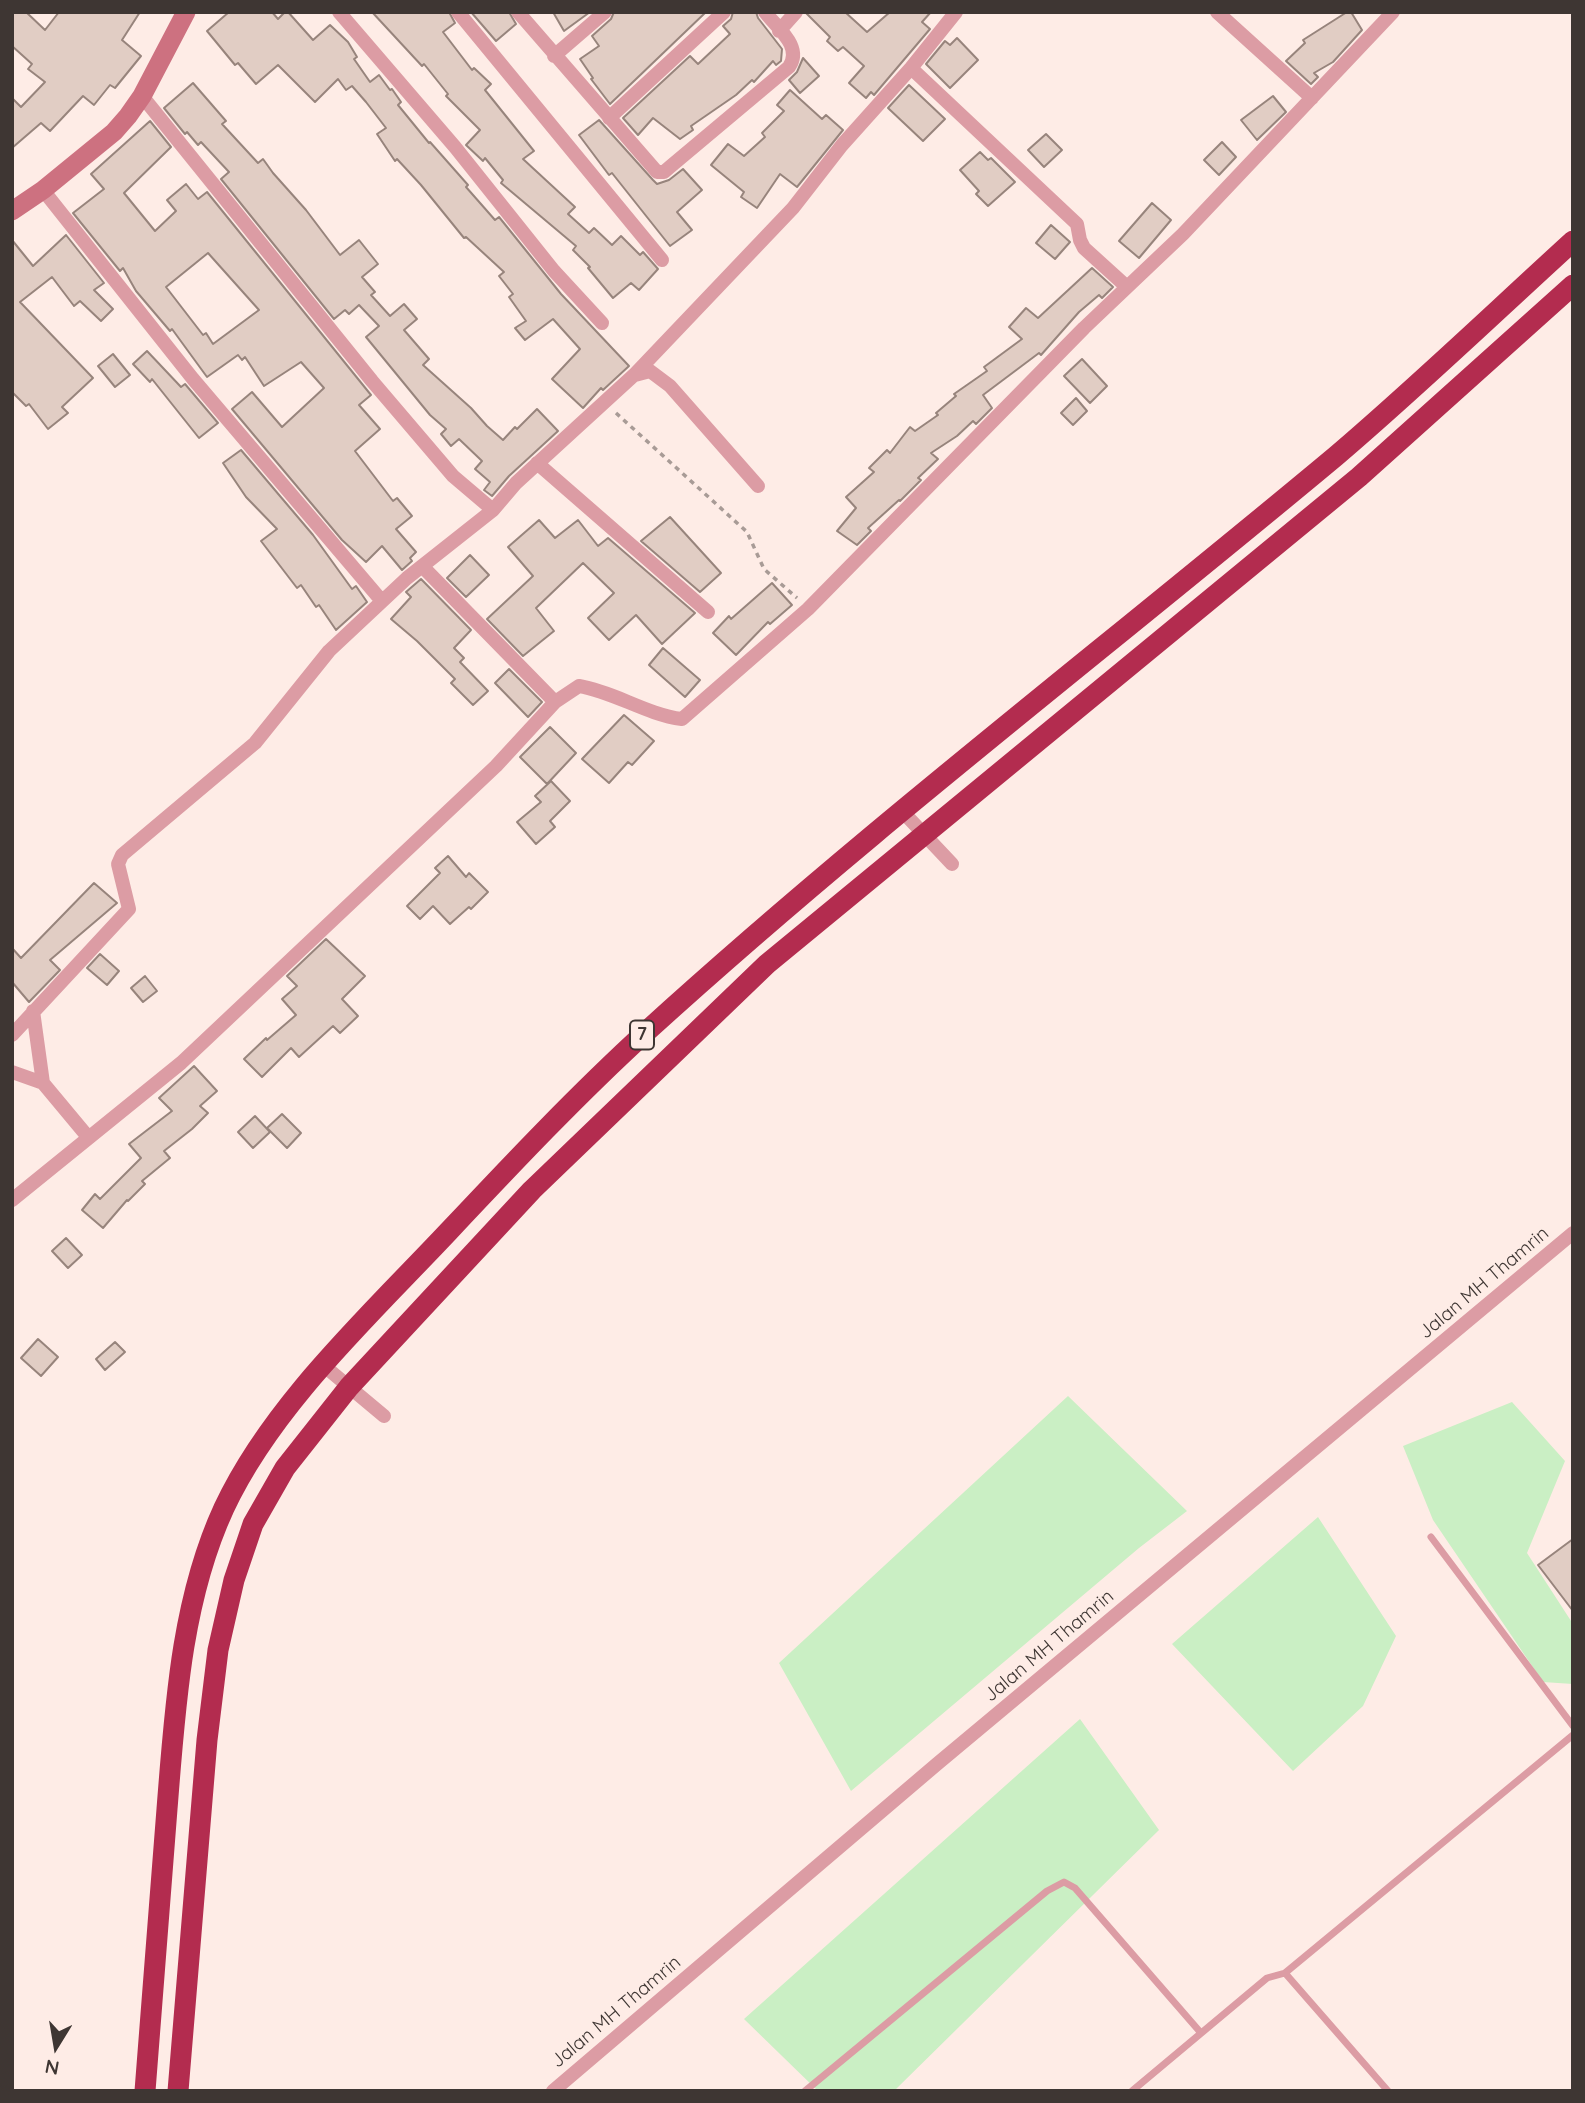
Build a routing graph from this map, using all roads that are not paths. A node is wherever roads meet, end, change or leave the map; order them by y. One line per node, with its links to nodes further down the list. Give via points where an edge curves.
1 (186, 12): 15 (street)
2 (339, 12): 24 (street)
3 (458, 12): 21 (street)
4 (518, 12): 13 (street)
5 (605, 12): 13 (street)
6 (724, 12): 17 (street)
7 (765, 12): 12 (street)
8 (796, 12): 12 (street)
9 (956, 12): 14 (street)
10 (1217, 12): 16 (street)
11 (1393, 12): 16 (street)
12 (779, 31): 17 (street, via 794,47 789,66 664,172 650,166)
13 (554, 56): 17 (street)
14 (911, 68): 23 (street, via 1077,224 1084,248); 25 (street, via 793,208)
15 (142, 96): 18 (street, via 114,132); 28 (street, via 372,381 453,476)
16 (1312, 99): 23 (street)
17 (609, 118)
18 (43, 190): 19 (street); 30 (street, via 193,379)
19 (12, 211)
20 (1573, 241): 33 (highway, 7, via 1341,452)
21 (662, 260)
22 (1573, 285): 34 (highway, 7, via 1359,477)
23 (1127, 287): 32 (street, via 808,609 682,719 579,686)
24 (602, 323)
25 (634, 375): 26 (street); 27 (street, via 650,371 670,386)
26 (537, 463): 28 (street); 31 (street)
27 (758, 486)
28 (493, 510): 29 (street)
29 (422, 566): 30 (street); 32 (street)
30 (381, 600): 36 (street, via 329,651 255,743 122,855 118,864 129,909)
31 (708, 612)
32 (555, 702): 40 (street, via 496,766 191,1054)
33 (903, 812): 34 (street); 43 (highway, 7, via 642,1036 507,1168)
34 (924, 835): 35 (street); 44 (highway, 7, via 767,964 532,1189)
35 (952, 864)
36 (33, 1012): 37 (street); 39 (street)
37 (12, 1035)
38 (12, 1072): 39 (street)
39 (43, 1083): 40 (street)
40 (88, 1137): 41 (street)
41 (12, 1200)
42 (1573, 1233): 53 (street, Jalan MH Thamrin)
43 (323, 1365): 44 (street); 51 (highway, 7, via 258,1446 223,1509 201,1571 185,1644 173,1740)
44 (349, 1387): 45 (street); 52 (highway, 7, via 285,1468 253,1524 234,1580 218,1650 207,1740)
45 (384, 1416)
46 (1431, 1536): 47 (lane)
47 (1573, 1726)
48 (1573, 1735): 49 (lane)
49 (1286, 1973): 50 (lane, via 1267,1978); 56 (lane)
50 (1201, 2033): 54 (lane, via 1075,1888 1064,1882 1047,1891); 55 (lane)
51 (145, 2091)
52 (178, 2091)
53 (552, 2091)
54 (805, 2091)
55 (1132, 2091)
56 (1388, 2091)

